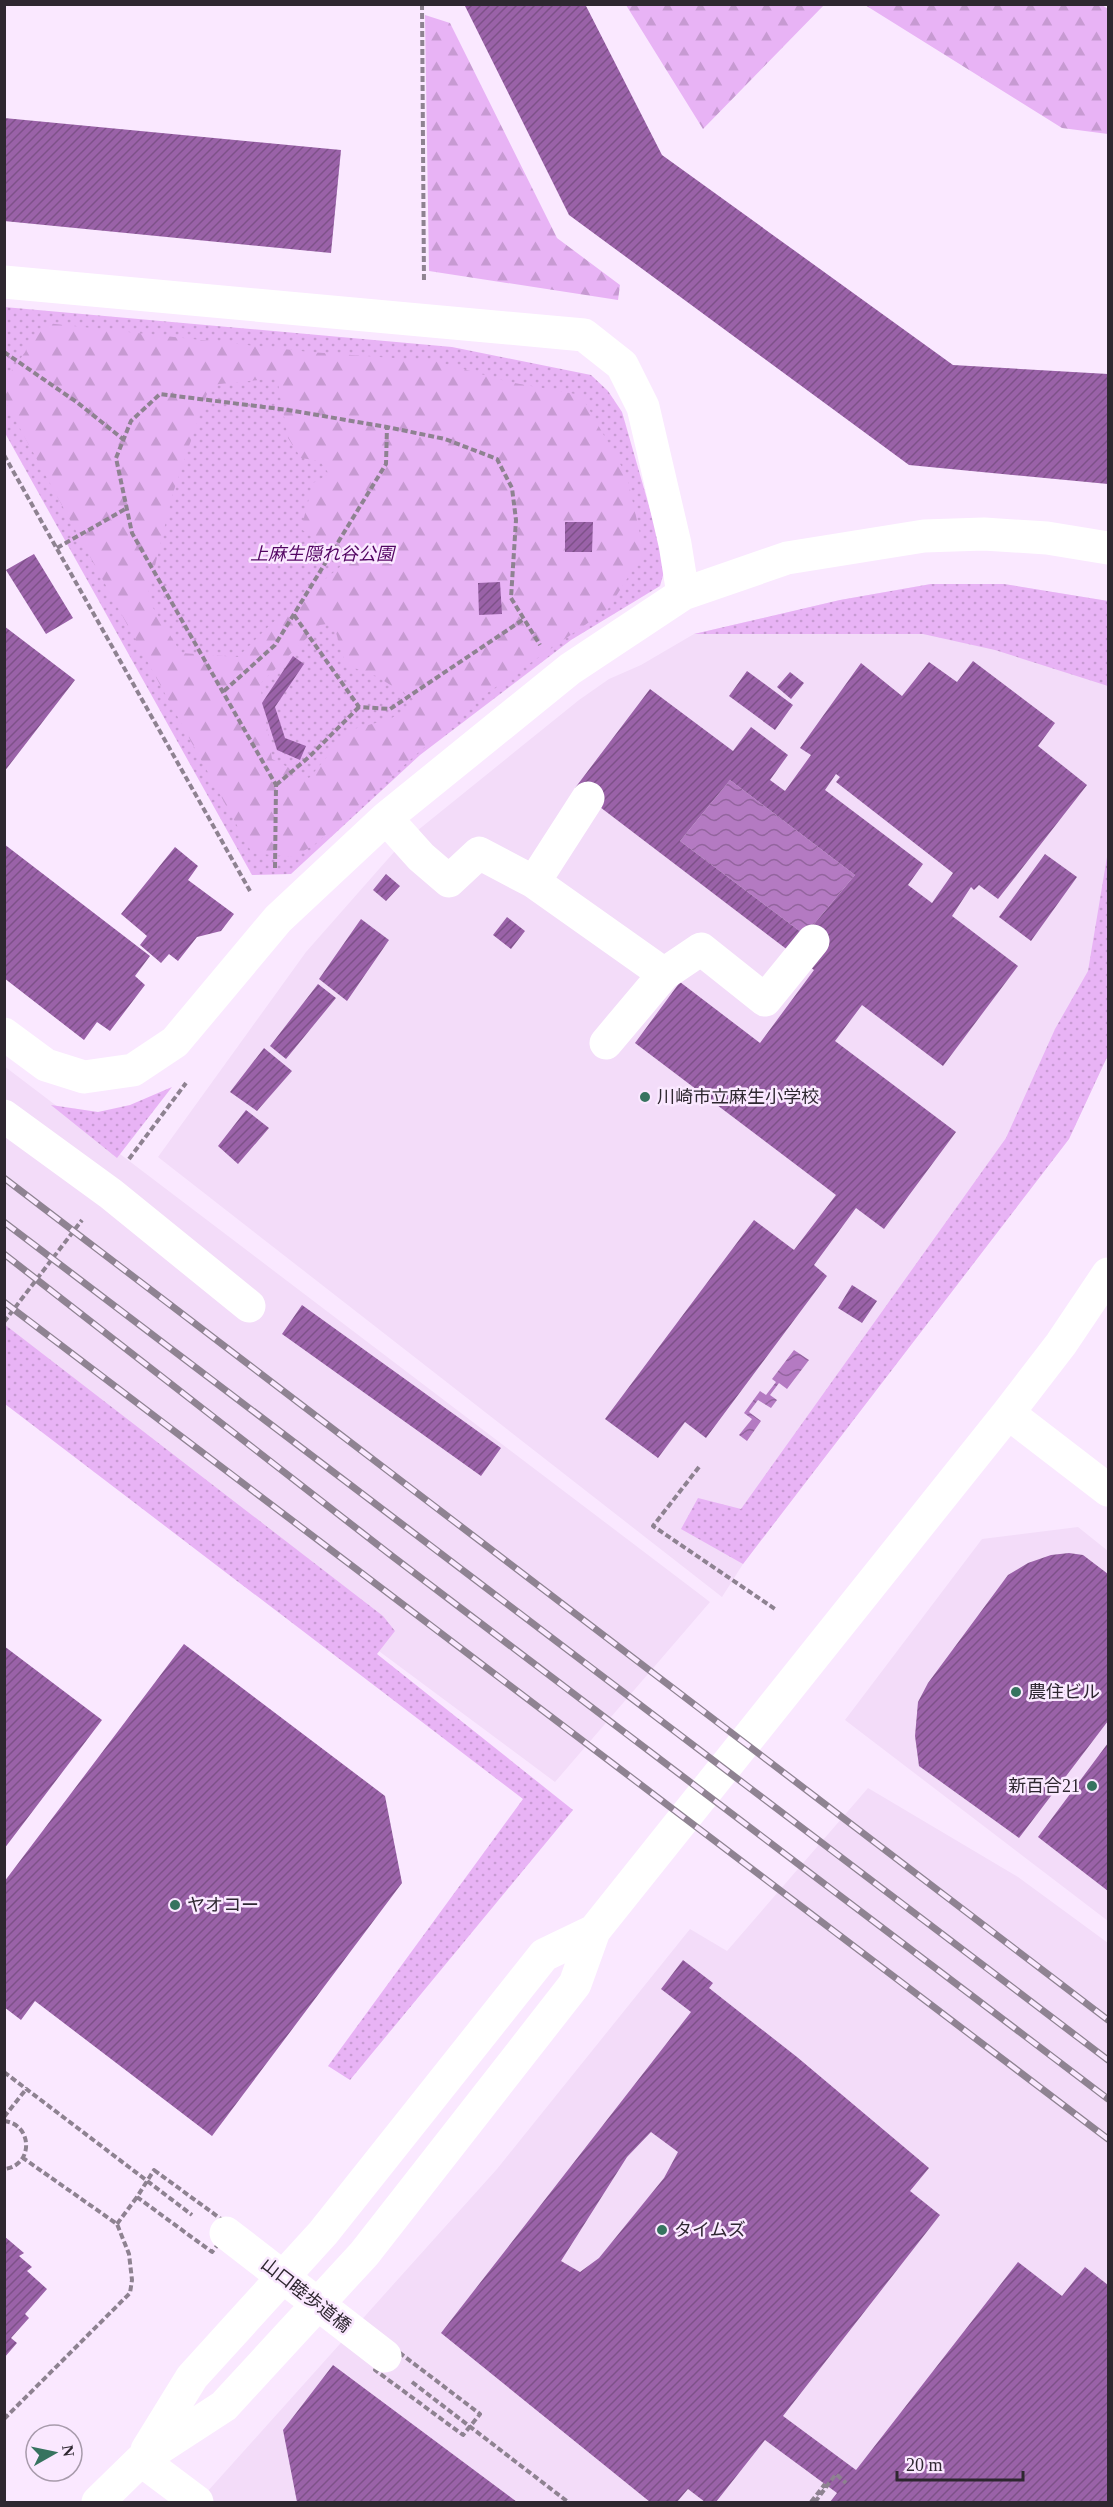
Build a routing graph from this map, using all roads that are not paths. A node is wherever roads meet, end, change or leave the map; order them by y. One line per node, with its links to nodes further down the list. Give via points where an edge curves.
1 (4, 282): 3 (street, via 584,335 622,365 643,407)
2 (1108, 548): 3 (street, via 1047,538 924,536 788,558)
3 (683, 594): 5 (street, via 560,677)
4 (588, 798): 6 (street)
5 (386, 818): 6 (street, via 449,881 479,853); 9 (street, via 279,919 175,1042 133,1070 84,1077 46,1065)
6 (534, 882): 8 (street)
7 (813, 941): 8 (street, via 765,1000 701,949)
8 (664, 974): 10 (street)
9 (4, 1034)
10 (606, 1043)
11 (4, 1116): 13 (street, via 111,1194)
12 (1108, 1274): 14 (street)
13 (249, 1306)
14 (1008, 1413): 15 (street); 16 (street)
15 (1108, 1490)
16 (594, 1931): 19 (street, via 544,1955 323,2233 192,2377); 19 (street, via 574,1984 364,2254 224,2406)
17 (221, 2235): 18 (street, 山口睦歩道橋)
18 (389, 2362)
19 (141, 2460): 20 (street); 21 (street)
20 (98, 2502)
21 (197, 2502)

